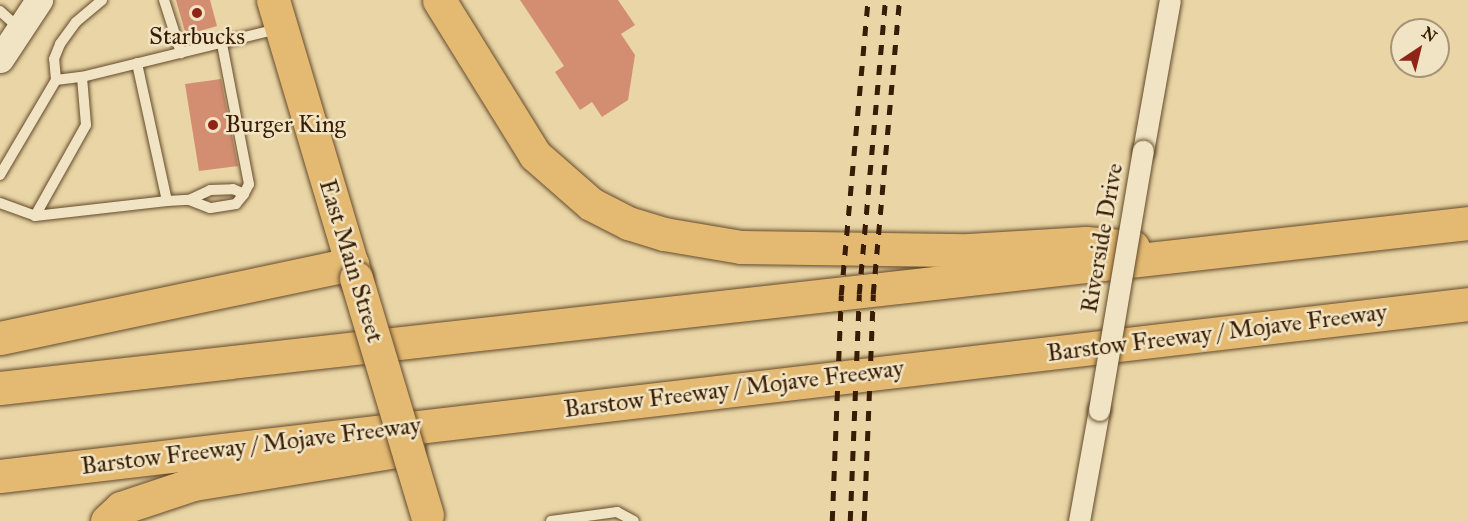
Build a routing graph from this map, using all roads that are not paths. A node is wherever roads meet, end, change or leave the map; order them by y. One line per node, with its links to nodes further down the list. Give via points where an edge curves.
1 (39, 0): 7 (street)
2 (102, 0): 13 (lane, via 75,22 60,44 54,58)
3 (164, 0): 9 (lane)
4 (439, 0): 21 (main road, via 536,155 591,204 627,223 664,234 741,247 969,250 1086,243)
5 (1170, 0): 32 (street, Riverside Drive, bridge)
6 (277, 14): 8 (lane); 22 (main road, East Main Street)
7 (9, 19): 10 (street)
8 (222, 44): 9 (lane); 15 (lane, via 249,184)
9 (181, 53): 11 (lane)
10 (0, 59)
11 (137, 63): 12 (lane); 17 (lane)
12 (82, 77): 13 (lane); 19 (lane, via 86,125)
13 (56, 80): 14 (lane)
14 (0, 175)
15 (244, 194): 16 (lane, via 233,189 210,190); 16 (lane, via 236,204 210,207)
16 (189, 200): 17 (lane)
17 (166, 201): 19 (lane)
18 (0, 203): 19 (lane)
19 (35, 216)
20 (1468, 223): 21 (main road)
21 (1197, 254): 25 (main road)
22 (354, 271): 24 (main road); 28 (main road, East Main Street, bridge)
23 (1468, 304): 26 (main road, Barstow Freeway / Mojave Freeway)
24 (0, 338)
25 (0, 388)
26 (502, 417): 27 (main road, Barstow Freeway / Mojave Freeway); 29 (main road, via 449,442 193,484 121,508)
27 (0, 476)
28 (428, 518)
29 (107, 521)
30 (551, 521): 31 (lane, via 617,512)
31 (634, 521)
32 (1079, 521)

